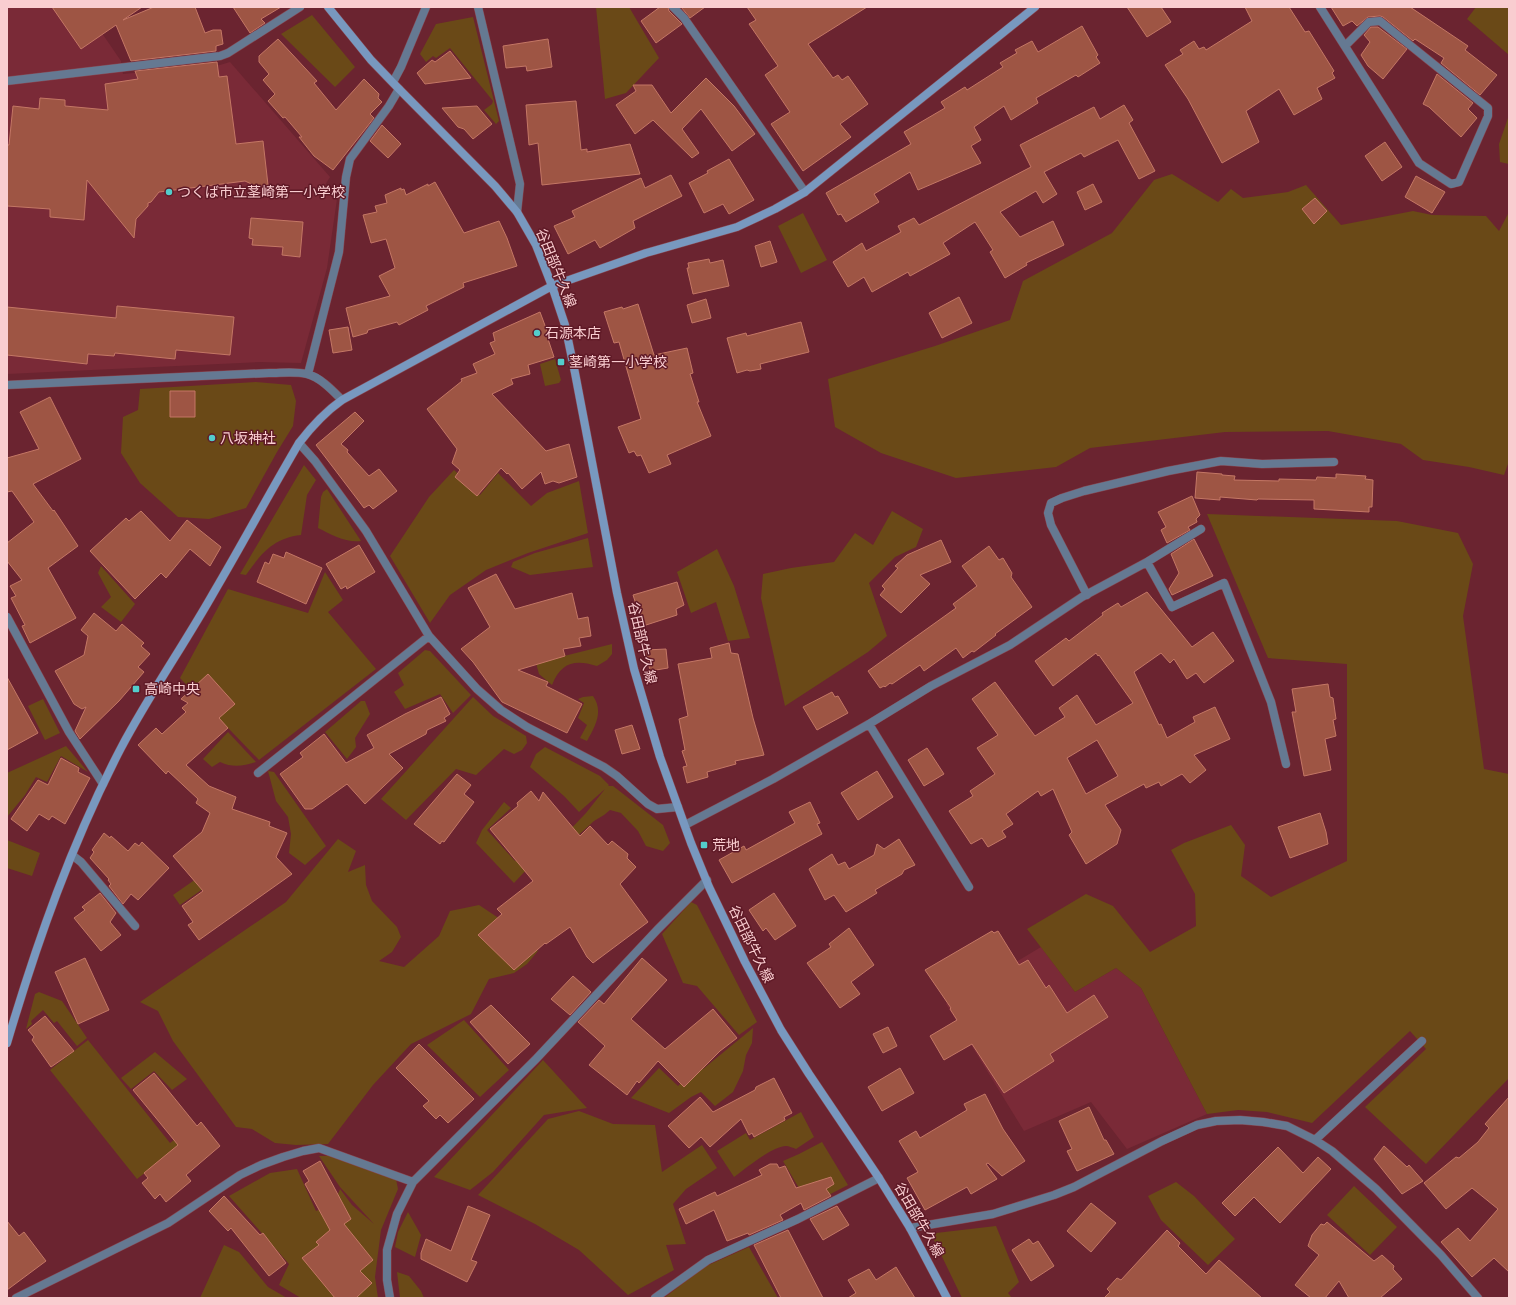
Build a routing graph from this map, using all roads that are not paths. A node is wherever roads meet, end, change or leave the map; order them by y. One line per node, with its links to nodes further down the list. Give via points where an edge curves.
1 (300, 7): 9 (street, via 220,56)
2 (328, 7): 10 (street, 谷田部牛久線, via 371,60)
3 (426, 7): 10 (street)
4 (478, 7): 13 (street, via 520,184)
5 (673, 7): 12 (street, via 684,18)
6 (1035, 7): 12 (street)
7 (1320, 7): 8 (street)
8 (1345, 46): 8 (street, via 1419,163 1452,184 1459,182 1488,116 1488,108 1380,21 1369,22)
9 (7, 81)
10 (393, 82): 11 (street, 谷田部牛久線)
11 (399, 90): 13 (street, 谷田部牛久線, via 495,186); 15 (street, via 350,159 339,252)
12 (805, 192): 14 (street, via 737,227 646,253)
13 (517, 212): 14 (street, 谷田部牛久線, via 533,239)
14 (552, 286): 17 (street); 29 (street, 谷田部牛久線, via 565,325 576,373 598,499 634,669)
15 (308, 374): 16 (street, via 269,372); 17 (street, via 324,383)
16 (7, 385)
17 (342, 400): 18 (street, via 326,412)
18 (299, 443): 24 (street, via 366,531); 28 (street, via 214,593 139,716)
19 (1334, 462): 22 (street, via 1262,464 1221,461 1084,490 1051,503 1048,513 1051,525)
20 (1201, 529): 21 (street)
21 (1147, 562): 22 (street); 26 (street, via 1172,607 1224,583 1271,702)
22 (1087, 595): 25 (street, via 1010,644 931,686)
23 (7, 617): 28 (street, via 69,732)
24 (429, 636): 27 (street); 29 (street, via 477,689 501,710 554,742 604,767 657,809)
25 (869, 724): 30 (street); 33 (street)
26 (1286, 764)
27 (258, 773)
28 (104, 784): 31 (street)
29 (678, 807): 30 (street, 谷田部牛久線)
30 (684, 826): 32 (street, 谷田部牛久線)
31 (72, 855): 34 (street, via 81,862); 36 (street, via 41,934)
32 (707, 880): 38 (street, 谷田部牛久線, via 745,962 781,1030); 39 (street, via 536,1059)
33 (969, 887)
34 (134, 926)
35 (1422, 1041): 37 (street)
36 (7, 1043)
37 (1315, 1140): 40 (street, via 1287,1126 1240,1120 1197,1125 1054,1195 993,1214); 45 (street, via 1332,1151 1376,1189 1441,1255)
38 (879, 1178): 40 (street, 谷田部牛久線); 43 (street, via 708,1260)
39 (413, 1182): 41 (street, via 319,1148 303,1151 240,1175 168,1223); 42 (street, via 397,1214 387,1250)
40 (910, 1228): 44 (street, 谷田部牛久線)
41 (16, 1298)
42 (390, 1298)
43 (655, 1298)
44 (947, 1298)
45 (1478, 1298)

